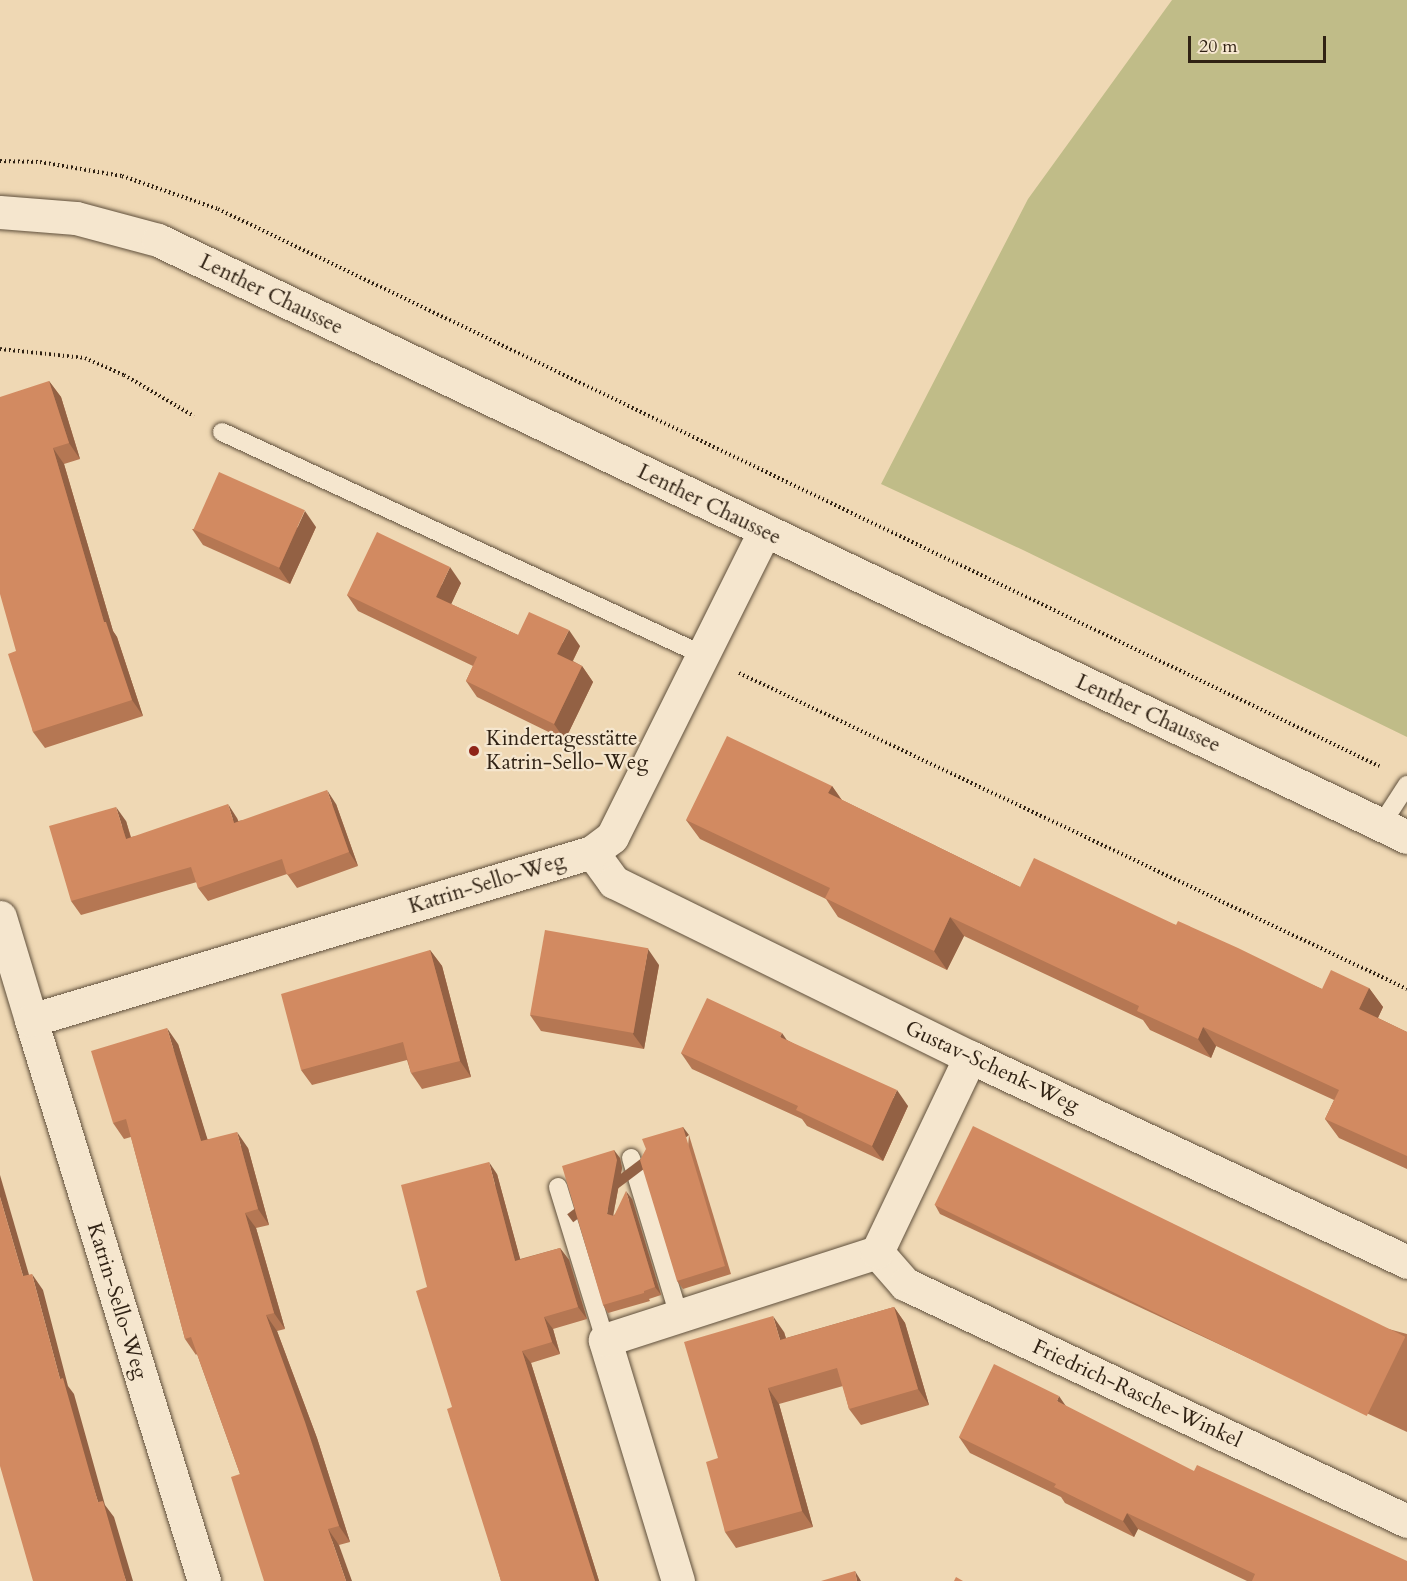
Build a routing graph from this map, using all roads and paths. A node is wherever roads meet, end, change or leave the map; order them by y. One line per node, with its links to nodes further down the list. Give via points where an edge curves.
1 (0, 161): 7 (path, via 40,162 122,176 218,209)
2 (0, 212): 5 (street, Lenther Chaussee, via 76,218 158,240)
3 (0, 349): 4 (path, via 85,358 124,375)
4 (222, 432): 6 (lane)
5 (764, 532): 6 (street, Katrin-Sello-Weg); 9 (street, Lenther Chaussee)
6 (701, 654): 10 (street, Katrin-Sello-Weg, via 612,837); 12 (path)
7 (1386, 770)
8 (1407, 785): 9 (lane)
9 (1394, 831)
10 (592, 852): 13 (street, Katrin-Sello-Weg); 14 (street, Gustav-Schenk-Weg, via 614,882)
11 (0, 917): 13 (street, Katrin-Sello-Weg)
12 (1407, 989)
13 (31, 1020): 22 (street, Katrin-Sello-Weg)
14 (970, 1057): 17 (street); 18 (street, Gustav-Schenk-Weg)
15 (631, 1158): 19 (lane)
16 (558, 1187): 20 (lane)
17 (877, 1252): 19 (street); 21 (street, Friedrich-Rasche-Winkel, via 905,1284)
18 (1407, 1262)
19 (679, 1316): 20 (street)
20 (604, 1340): 23 (street)
21 (1407, 1521)
22 (204, 1581)
23 (678, 1581)

